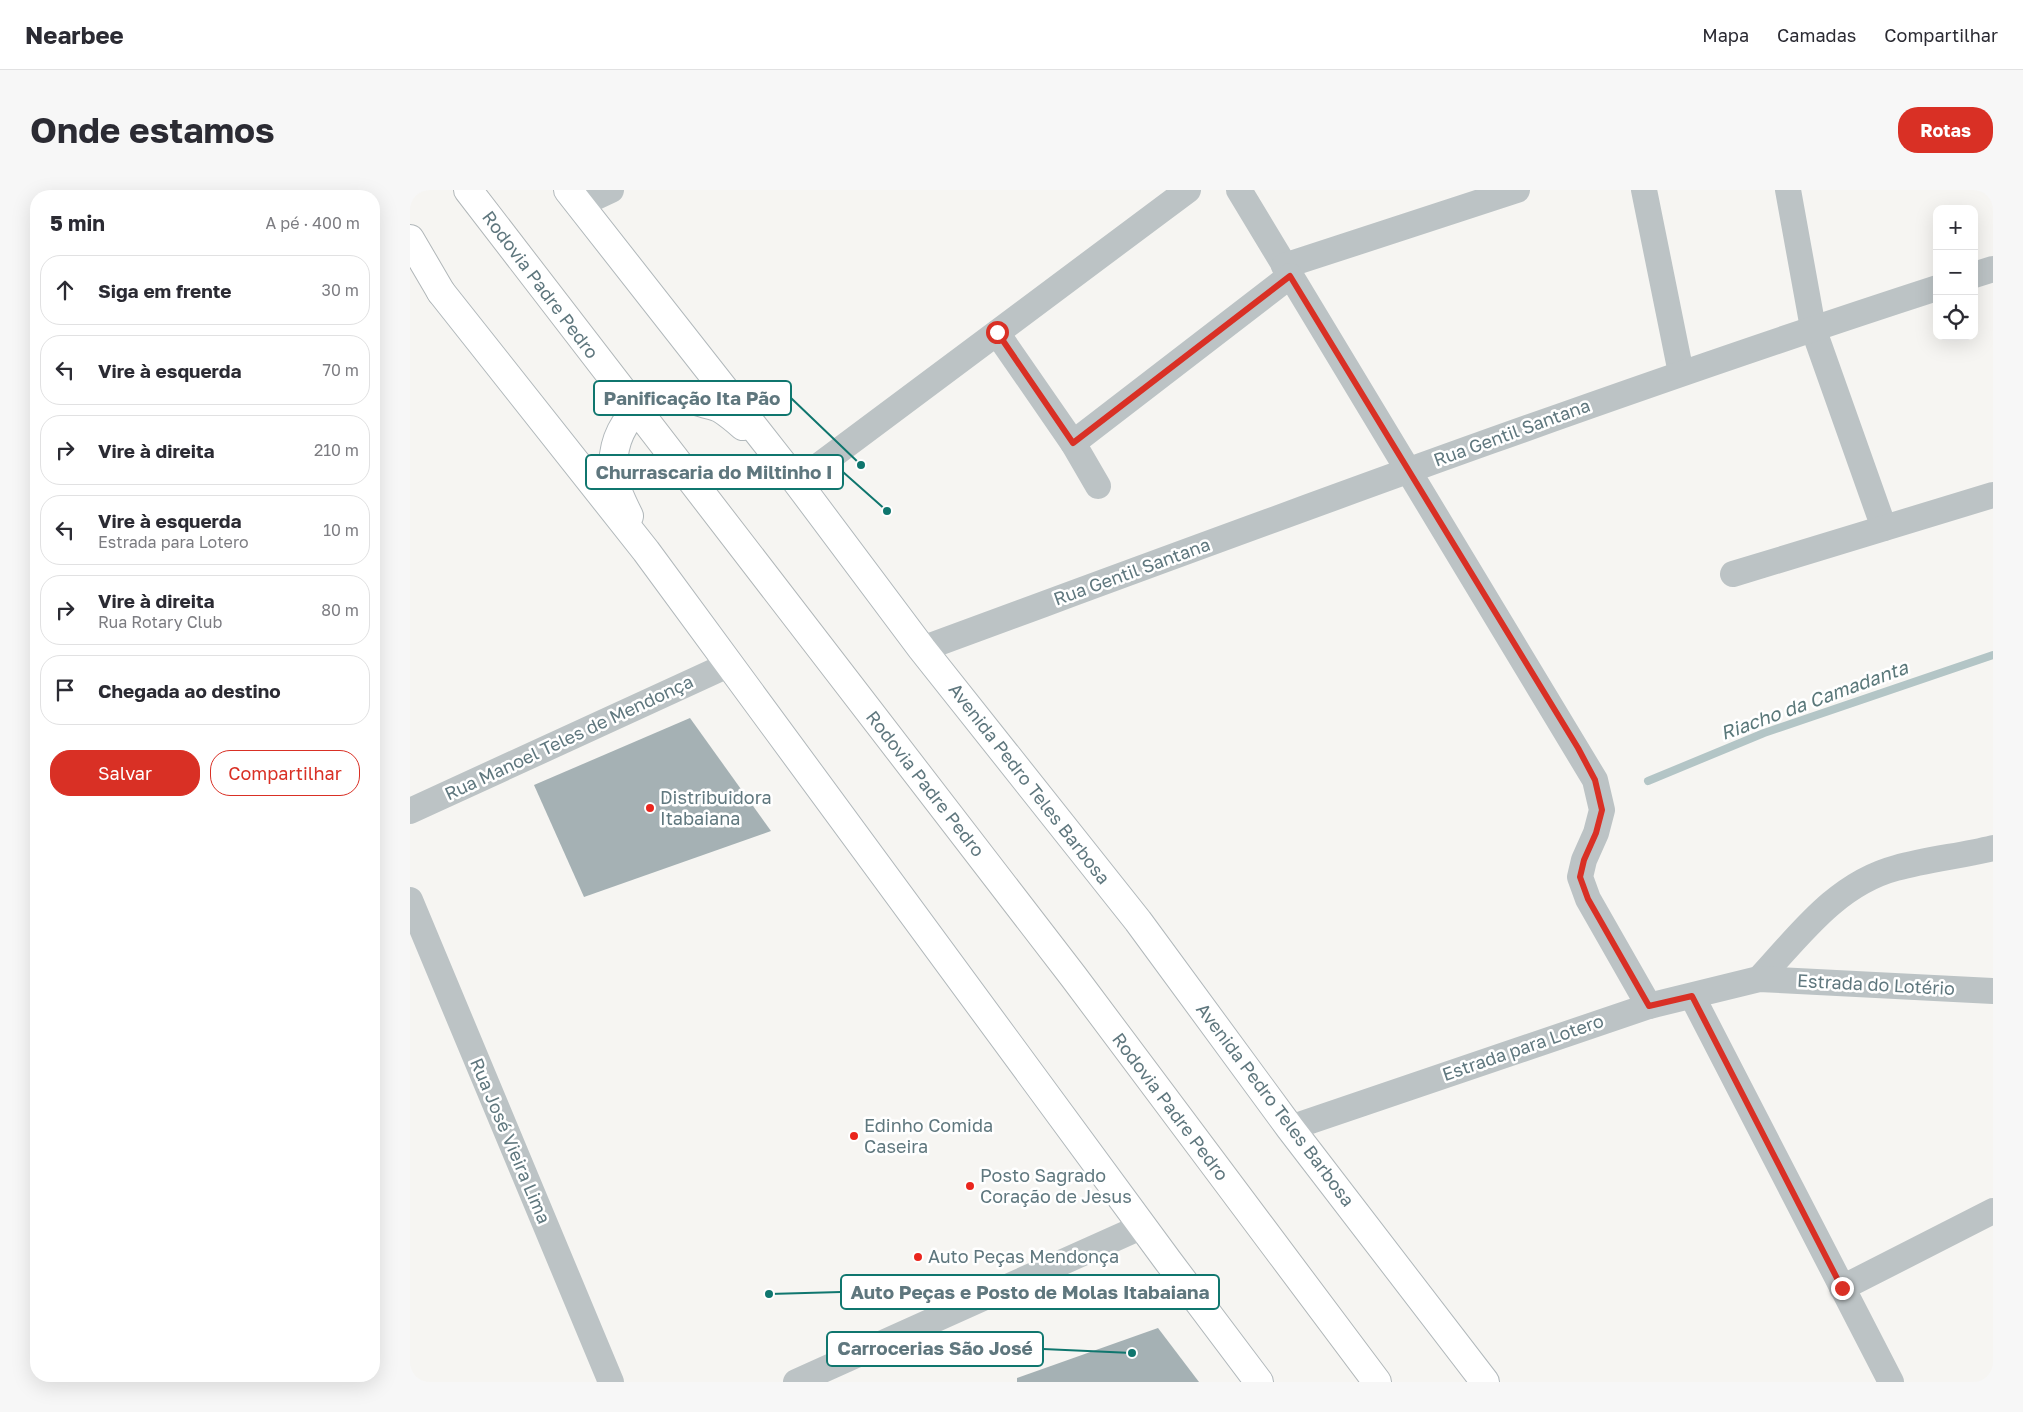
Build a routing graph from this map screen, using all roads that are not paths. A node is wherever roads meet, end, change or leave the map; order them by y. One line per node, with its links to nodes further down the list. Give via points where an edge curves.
1 (468, 190): 17 (main road, Rodovia Padre Pedro)
2 (610, 190): 8 (street)
3 (1188, 190): 15 (street)
4 (1238, 190): 11 (street)
5 (1517, 190): 11 (street)
6 (1644, 190): 16 (street)
7 (1788, 190): 14 (street)
8 (573, 198): 18 (main road, Avenida Pedro Teles Barbosa)
9 (410, 239): 25 (main road, via 441,292)
10 (1993, 269): 12 (street)
11 (1287, 271): 19 (street); 20 (street)
12 (1978, 274)
13 (1933, 289): 14 (street, Rua Gentil Santana)
14 (1813, 328): 16 (street, Rua Gentil Santana); 24 (street)
15 (997, 332): 19 (street); 21 (street)
16 (1681, 373): 20 (street, Rua Gentil Santana)
17 (636, 411): 18 (main road, via 661,398 690,399 720,409); 25 (main road, via 623,425 612,466 618,494); 43 (main road, Rodovia Padre Pedro, via 1073,976)
18 (764, 442): 21 (main road, Avenida Pedro Teles Barbosa)
19 (1073, 443): 22 (street)
20 (1407, 470): 27 (street, Rua Gentil Santana); 35 (street, via 1595,780 1602,810 1580,877 1588,899)
21 (796, 482): 27 (main road, Avenida Pedro Teles Barbosa)
22 (1098, 486)
23 (1993, 495): 24 (street)
24 (1884, 528): 26 (street)
25 (646, 551): 28 (main road)
26 (1733, 574)
27 (922, 649): 36 (main road, Avenida Pedro Teles Barbosa, via 1138,921)
28 (728, 665): 29 (street, Rua Manoel Teles de Mendonça); 38 (main road)
29 (410, 811)
30 (1993, 848): 32 (street, via 1895,868 1861,881 1826,906)
31 (410, 900): 40 (street, Rua José Vieira Lima)
32 (1759, 979): 33 (street, Estrada do Lotério); 34 (street, Estrada para Lotero)
33 (1993, 991)
34 (1692, 996): 35 (street, Estrada para Lotero); 39 (street)
35 (1649, 1006): 36 (street, Estrada para Lotero)
36 (1290, 1128): 44 (main road, Avenida Pedro Teles Barbosa)
37 (1993, 1211): 39 (street)
38 (1143, 1226): 41 (street); 42 (main road)
39 (1842, 1288): 45 (street)
40 (611, 1382)
41 (796, 1382)
42 (1259, 1382)
43 (1377, 1382)
44 (1485, 1382)
45 (1892, 1382)

